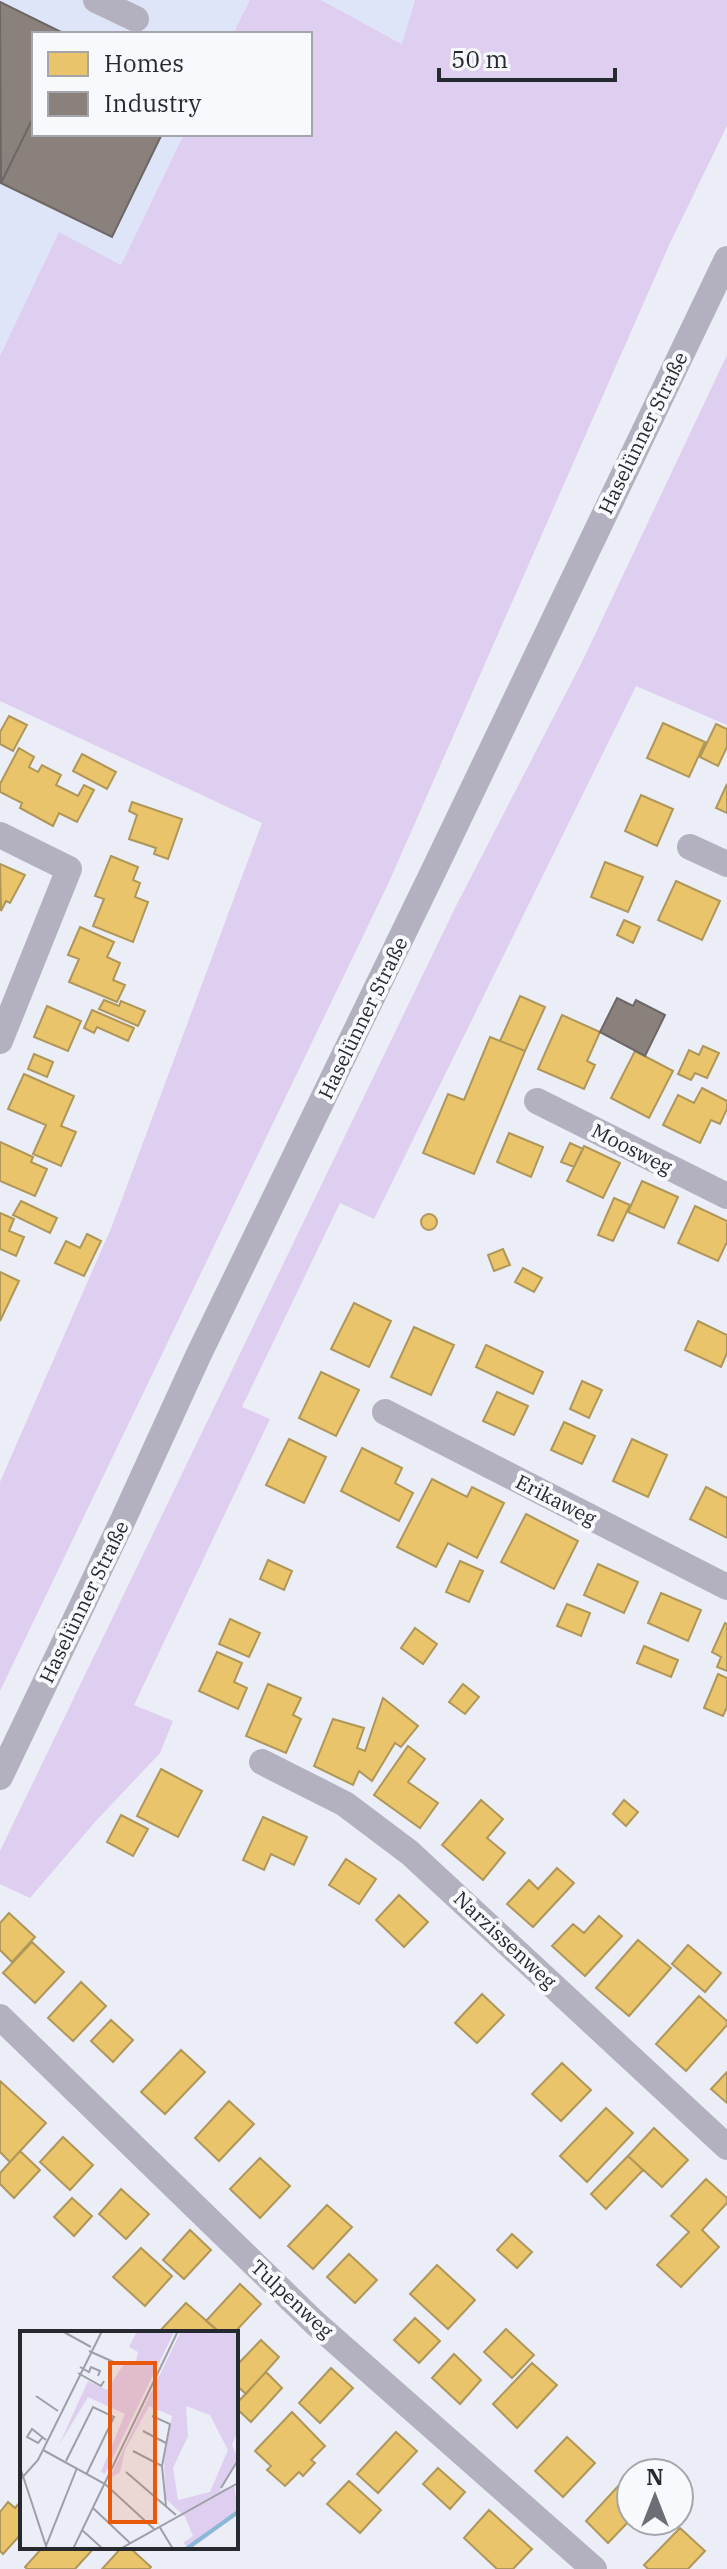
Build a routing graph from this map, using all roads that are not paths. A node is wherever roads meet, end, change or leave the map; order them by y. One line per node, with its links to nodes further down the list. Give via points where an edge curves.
1 (96, 0): 2 (street)
2 (136, 19)
3 (727, 259): 13 (street, Haselünner Straße)
4 (0, 835): 7 (street, via 69,869)
5 (690, 847): 6 (street)
6 (727, 864)
7 (0, 1041)
8 (537, 1101): 9 (street, Moosweg)
9 (727, 1196)
10 (385, 1412): 11 (street, Erikaweg)
11 (727, 1587)
12 (262, 1762): 15 (street, Narzissenweg, via 345,1804 410,1853)
13 (0, 1777)
14 (0, 2017): 16 (street, Tulpenweg, via 315,2323)
15 (727, 2147)
16 (594, 2569)

